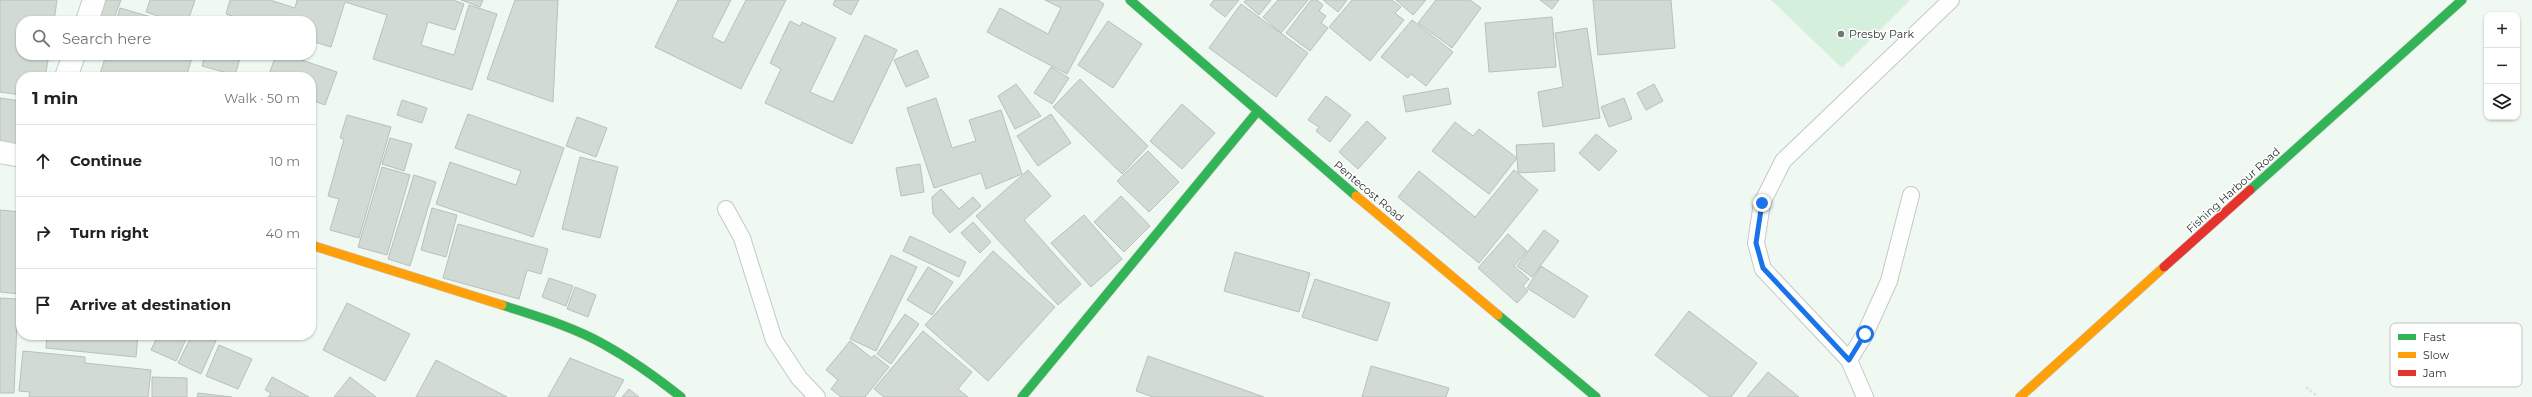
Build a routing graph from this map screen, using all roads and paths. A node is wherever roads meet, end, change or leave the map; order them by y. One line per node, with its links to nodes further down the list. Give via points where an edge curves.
1 (94, 0): 5 (street)
2 (1130, 0): 8 (street, Pentecost Road)
3 (1951, 0): 14 (lane, via 1783,161 1762,203 1756,243 1763,268)
4 (2462, 0): 21 (street, Fishing Harbour Road)
5 (89, 16)
6 (72, 60): 7 (street)
7 (68, 72)
8 (1257, 112): 18 (street); 19 (street, Pentecost Road)
9 (0, 152): 10 (street)
10 (16, 155)
11 (1911, 195): 14 (lane, via 1889,281 1865,334)
12 (726, 209): 17 (lane, via 742,238 774,340 799,378)
13 (316, 247): 16 (street, via 538,316 604,344 646,370)
14 (1849, 360): 20 (lane)
15 (2306, 386): 22 (path)
16 (681, 397)
17 (817, 397)
18 (1022, 397)
19 (1596, 397)
20 (1865, 397)
21 (2020, 397)
22 (2318, 397)

